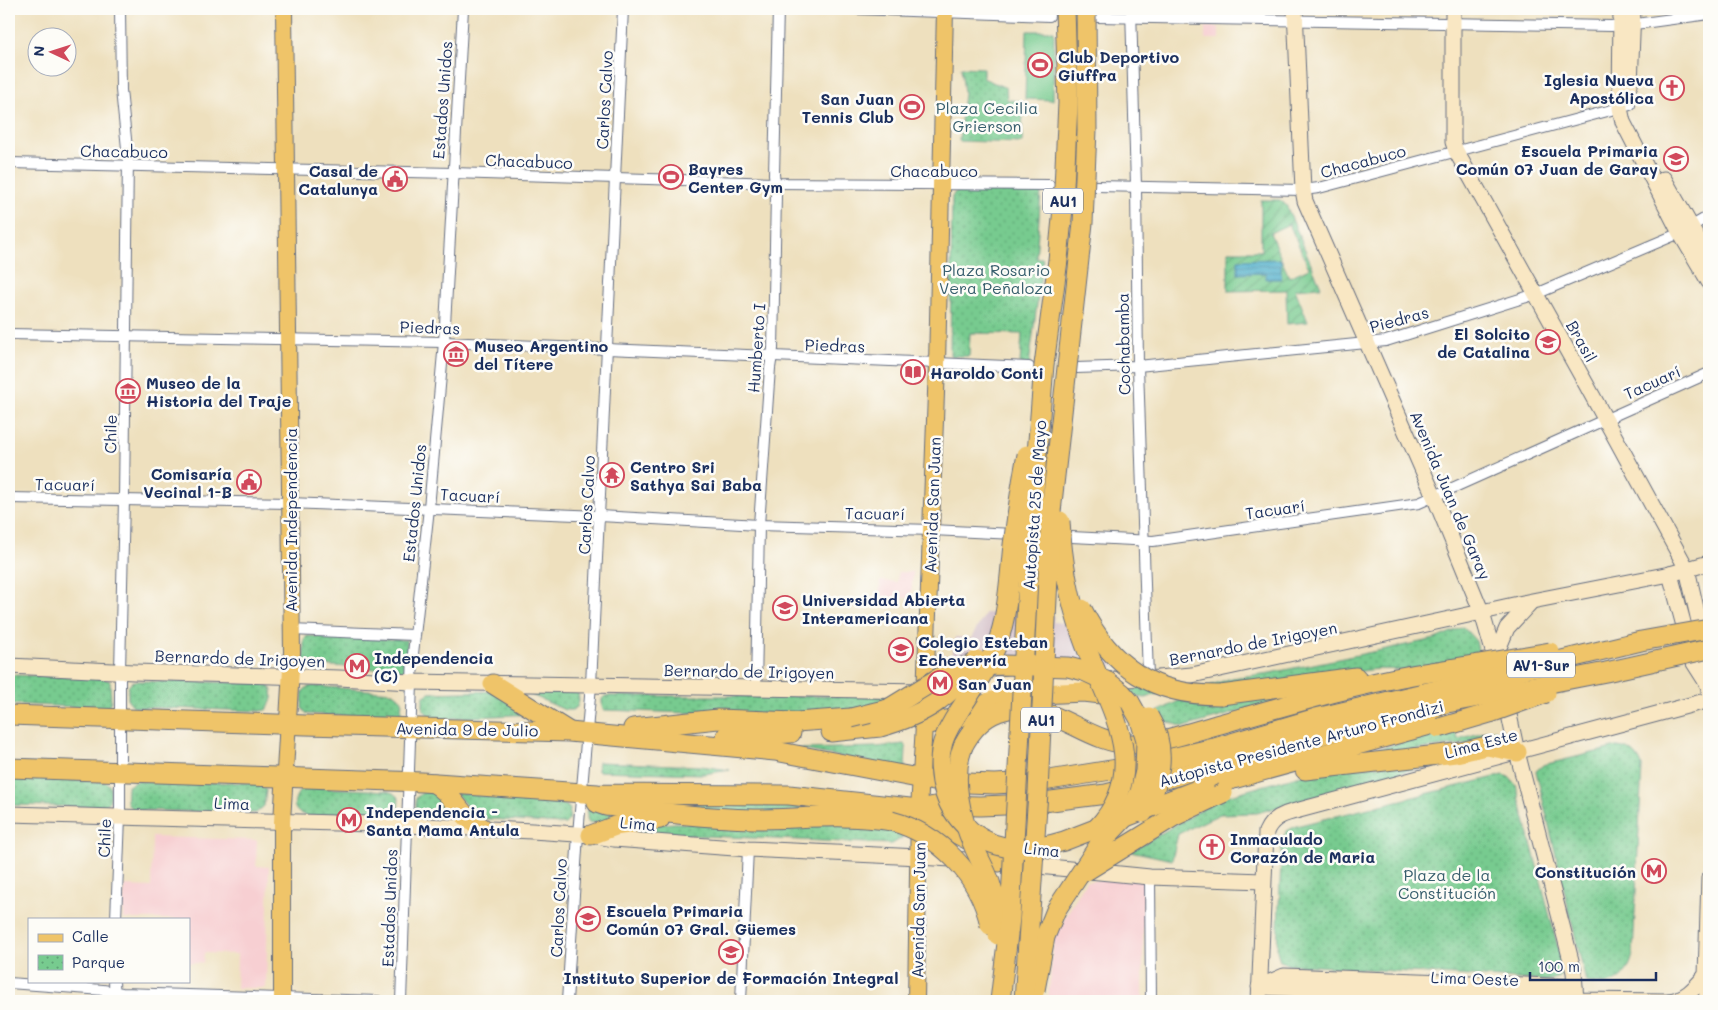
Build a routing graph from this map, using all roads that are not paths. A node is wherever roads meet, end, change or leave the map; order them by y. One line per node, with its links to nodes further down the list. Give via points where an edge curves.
1 (120, 9): 21 (street, Chile, via 121,90)
2 (284, 9): 22 (main road, Avenida Independencia)
3 (463, 9): 23 (street, Estados Unidos)
4 (623, 9): 24 (street, Carlos Calvo)
5 (778, 9): 25 (street, Humberto I)
6 (854, 9): 10 (street)
7 (1453, 9): 16 (street, Brasil)
8 (1621, 9): 17 (street)
9 (1633, 9): 17 (street)
10 (945, 10): 11 (street); 26 (main road, Avenida San Juan)
11 (1057, 12): 44 (highway, Autopista 25 de Mayo / AU1, bridge, via 1068,103 1066,149 1058,260)
12 (1091, 13): 13 (street); 49 (highway, Autopista 25 de Mayo / AU1, bridge, via 1083,223)
13 (1131, 13): 15 (street); 29 (street, Cochabamba)
14 (1709, 14): 17 (street)
15 (1295, 15): 16 (street); 30 (street, Avenida Juan de Garay)
16 (1453, 24): 17 (street); 19 (street, Brasil, via 1453,142)
17 (1626, 25): 18 (street)
18 (1625, 106): 19 (street, Chacabuco); 32 (street, via 1623,122)
19 (1456, 151): 30 (street, Chacabuco); 35 (street, Brasil)
20 (9, 163): 21 (street, Chacabuco)
21 (128, 166): 22 (street, Chacabuco); 37 (street, Chile)
22 (287, 170): 23 (street, Chacabuco); 38 (main road, Avenida Independencia)
23 (453, 173): 24 (street, Chacabuco); 39 (street, Estados Unidos)
24 (616, 179): 25 (street, Chacabuco); 41 (street, Carlos Calvo)
25 (775, 184): 26 (street, Chacabuco); 42 (street, Humberto I)
26 (941, 185): 27 (street, Chacabuco); 43 (main road, Avenida San Juan)
27 (1049, 186)
28 (1096, 186): 29 (street, Chacabuco)
29 (1136, 186): 30 (street, Chacabuco); 45 (street, Cochabamba)
30 (1302, 190): 40 (street, Avenida Juan de Garay)
31 (1709, 216): 32 (street, Piedras)
32 (1686, 229): 33 (street); 34 (street); 35 (street, Piedras)
33 (1709, 258)
34 (1709, 282)
35 (1536, 294): 40 (street, Piedras, via 1386,341); 48 (street, Brasil)
36 (9, 334): 37 (street, Piedras)
37 (126, 335): 38 (street, Piedras); 52 (street, Chile)
38 (289, 339): 39 (street, Piedras); 53 (main road, Avenida Independencia)
39 (444, 342): 41 (street, Piedras); 54 (street, Estados Unidos)
40 (1368, 343): 45 (street, Piedras); 50 (street, Avenida Juan de Garay)
41 (608, 350): 42 (street, Piedras); 55 (street, Carlos Calvo)
42 (772, 357): 43 (street, Piedras); 56 (street, Humberto I)
43 (938, 364): 44 (street, Piedras); 57 (main road, Avenida San Juan)
44 (1037, 366): 58 (highway, bridge); 135 (highway, Autopista 25 de Mayo / AU1, bridge, via 1010,918)
45 (1138, 366): 46 (street, Piedras); 59 (street, Cochabamba)
46 (1076, 368)
47 (1709, 373): 48 (street, Tacuarí)
48 (1606, 420): 50 (street, Tacuarí); 62 (street, Brasil)
49 (1058, 440): 61 (highway, bridge, via 1060,523); 136 (highway, Autopista 25 de Mayo / AU1, bridge, via 1049,545 1038,792)
50 (1434, 496): 59 (street, Tacuarí, via 1419,503); 65 (street, Avenida Juan de Garay)
51 (9, 498): 52 (street, Tacuarí)
52 (124, 500): 53 (street, Tacuarí); 72 (street, Chile)
53 (290, 503): 54 (street, Tacuarí); 67 (main road, Avenida Independencia)
54 (429, 508): 55 (street, Tacuarí); 68 (street, Estados Unidos)
55 (600, 516): 56 (street, Tacuarí); 79 (street, Carlos Calvo)
56 (759, 525): 57 (street, Tacuarí); 80 (street, Humberto I)
57 (932, 530): 59 (street, Tacuarí); 82 (main road, Avenida San Juan)
58 (1014, 542): 83 (highway, bridge, via 1007,604 996,648 949,729 941,750 940,766 943,788 958,819 978,836 996,845 1016,849 1039,848 1064,841); 90 (highway, bridge, via 1001,599 979,657 951,692 928,708 880,727 851,731)
59 (1144, 542): 76 (street, Cochabamba)
60 (1709, 563): 62 (street, Bernardo de Irigoyen)
61 (1065, 566): 75 (highway, bridge, via 1079,602 1102,642 1123,664 1148,681 1168,689 1221,695 1376,674); 108 (highway, bridge, via 1085,646 1124,746 1123,781 1119,795 1098,827 1071,844 1042,854 1017,856)
62 (1687, 569): 63 (street, Bernardo de Irigoyen); 81 (street, Brasil, via 1708,660)
63 (1670, 574): 64 (street, Bernardo de Irigoyen); 81 (street, via 1694,663)
64 (1532, 601): 65 (street, Bernardo de Irigoyen); 70 (street, via 1508,628)
65 (1482, 613): 70 (street, Avenida Juan de Garay); 76 (street, Bernardo de Irigoyen, via 1209,672)
66 (1709, 628): 83 (highway, bridge, via 1641,641 1528,655)
67 (291, 630): 68 (street, Bernardo de Irigoyen); 74 (main road, Avenida Independencia)
68 (414, 635): 77 (street, Estados Unidos)
69 (1709, 649): 73 (highway, Autopista Presidente Arturo Frondizi / AV1-Sur, bridge)
70 (1495, 656): 91 (street, Avenida Juan de Garay)
71 (9, 666): 72 (street, Bernardo de Irigoyen)
72 (120, 671): 74 (street, Bernardo de Irigoyen); 85 (street, Chile)
73 (1606, 672): 83 (highway, Autopista Presidente Arturo Frondizi / AV1-Sur, bridge); 83 (highway, bridge, via 1532,699)
74 (291, 676): 77 (street, Bernardo de Irigoyen); 86 (main road, Avenida Independencia)
75 (1407, 676): 83 (highway); 119 (highway, bridge, via 1136,744 1106,741 1045,712 1025,708 1013,708 987,718 974,728 963,746 958,776 959,801 970,840 995,898)
76 (1148, 678): 82 (street, Bernardo de Irigoyen, via 1015,682)
77 (411, 682): 78 (street, Bernardo de Irigoyen); 88 (street, Estados Unidos)
78 (494, 684): 79 (street, Bernardo de Irigoyen); 89 (highway)
79 (591, 685): 80 (street, Bernardo de Irigoyen); 89 (street, Carlos Calvo)
80 (756, 688): 82 (street, Bernardo de Irigoyen)
81 (1709, 690): 91 (street, Lima Este)
82 (925, 691): 87 (main road, Avenida San Juan)
83 (1438, 703): 94 (highway); 96 (highway, Autopista Presidente Arturo Frondizi / AV1-Sur, via 1316,718 1142,766 1072,777 995,784); 100 (highway, Autopista Presidente Arturo Frondizi / AV1-Sur, via 1106,794 1028,804 940,804)
84 (9, 715): 85 (highway, Avenida 9 de Julio)
85 (120, 719): 86 (highway, Avenida 9 de Julio); 93 (street, Chile)
86 (288, 724): 88 (highway, Avenida 9 de Julio); 95 (main road, Avenida Independencia)
87 (924, 725): 96 (main road, Avenida San Juan); 112 (highway, bridge, via 960,718 990,702 1016,695 1095,693 1127,701 1144,711 1156,729 1160,747 1154,792 1136,822)
88 (410, 727): 89 (highway, Avenida 9 de Julio); 97 (street, Estados Unidos)
89 (578, 733): 90 (highway, Avenida 9 de Julio); 99 (street, Carlos Calvo); 112 (highway, bridge, via 718,719 824,722 867,716 893,706 962,666 1068,667 1091,674 1117,688 1133,707 1144,734 1146,762 1134,807 1103,840)
90 (658, 739): 96 (highway, Avenida 9 de Julio, via 775,751)
91 (1517, 752): 94 (highway, via 1487,746 1456,753); 115 (street, Lima Este, via 1283,815 1267,828); 126 (street, Avenida Juan de Garay, via 1574,972)
92 (9, 768): 93 (highway)
93 (119, 771): 95 (highway); 103 (street, Chile)
94 (1284, 774): 112 (highway, bridge, via 1223,793 1167,820)
95 (285, 777): 97 (highway); 104 (main road, Avenida Independencia)
96 (921, 779): 100 (main road, Avenida San Juan)
97 (409, 781): 98 (highway); 105 (street, Estados Unidos)
98 (434, 783): 99 (highway); 106 (highway, via 447,792 466,818)
99 (582, 794): 100 (highway, via 790,795); 102 (highway, via 606,806); 107 (street, Carlos Calvo)
100 (919, 809): 108 (highway, via 938,824); 110 (main road, Avenida San Juan)
101 (9, 814): 103 (street, Lima)
102 (686, 816): 107 (highway); 119 (highway, bridge, via 864,818 891,821 916,830 954,858 980,896 988,915)
103 (120, 817): 104 (street, Lima); 116 (street, Chile)
104 (282, 822): 105 (street, Lima); 127 (main road, Avenida Independencia)
105 (407, 825): 106 (street, Lima); 130 (street, Estados Unidos)
106 (483, 828): 107 (street, Lima)
107 (584, 834): 109 (street, Lima); 131 (street, Carlos Calvo)
108 (979, 846): 111 (highway)
109 (748, 849): 110 (street, Lima); 132 (street)
110 (919, 856): 111 (street, Lima); 133 (main road, Avenida San Juan)
111 (999, 862): 113 (street, Lima)
112 (1081, 876): 137 (highway, bridge, via 1062,900 1048,928)
113 (1150, 877): 115 (street, Lima); 138 (street)
114 (1709, 878): 117 (street)
115 (1263, 881): 118 (street)
116 (116, 918)
117 (1709, 922): 120 (street)
118 (1261, 957): 121 (street); 125 (street)
119 (997, 972): 134 (highway)
120 (1706, 975): 128 (street, Lima Oeste, via 1686,996 1676,1000); 139 (street)
121 (1284, 976): 124 (street, Lima Oeste); 125 (street, Lima Oeste)
122 (9, 983): 123 (street)
123 (114, 991): 127 (street)
124 (1446, 992): 125 (street, Lima Oeste); 126 (street, Lima Oeste)
125 (1259, 994)
126 (1576, 996): 128 (street, Lima Oeste)
127 (282, 999): 129 (street)
128 (1624, 1000)
129 (378, 1001)
130 (401, 1001)
131 (568, 1001)
132 (741, 1001)
133 (916, 1001)
134 (996, 1001)
135 (1000, 1001)
136 (1024, 1001)
137 (1034, 1001)
138 (1150, 1001)
139 (1707, 1001)

